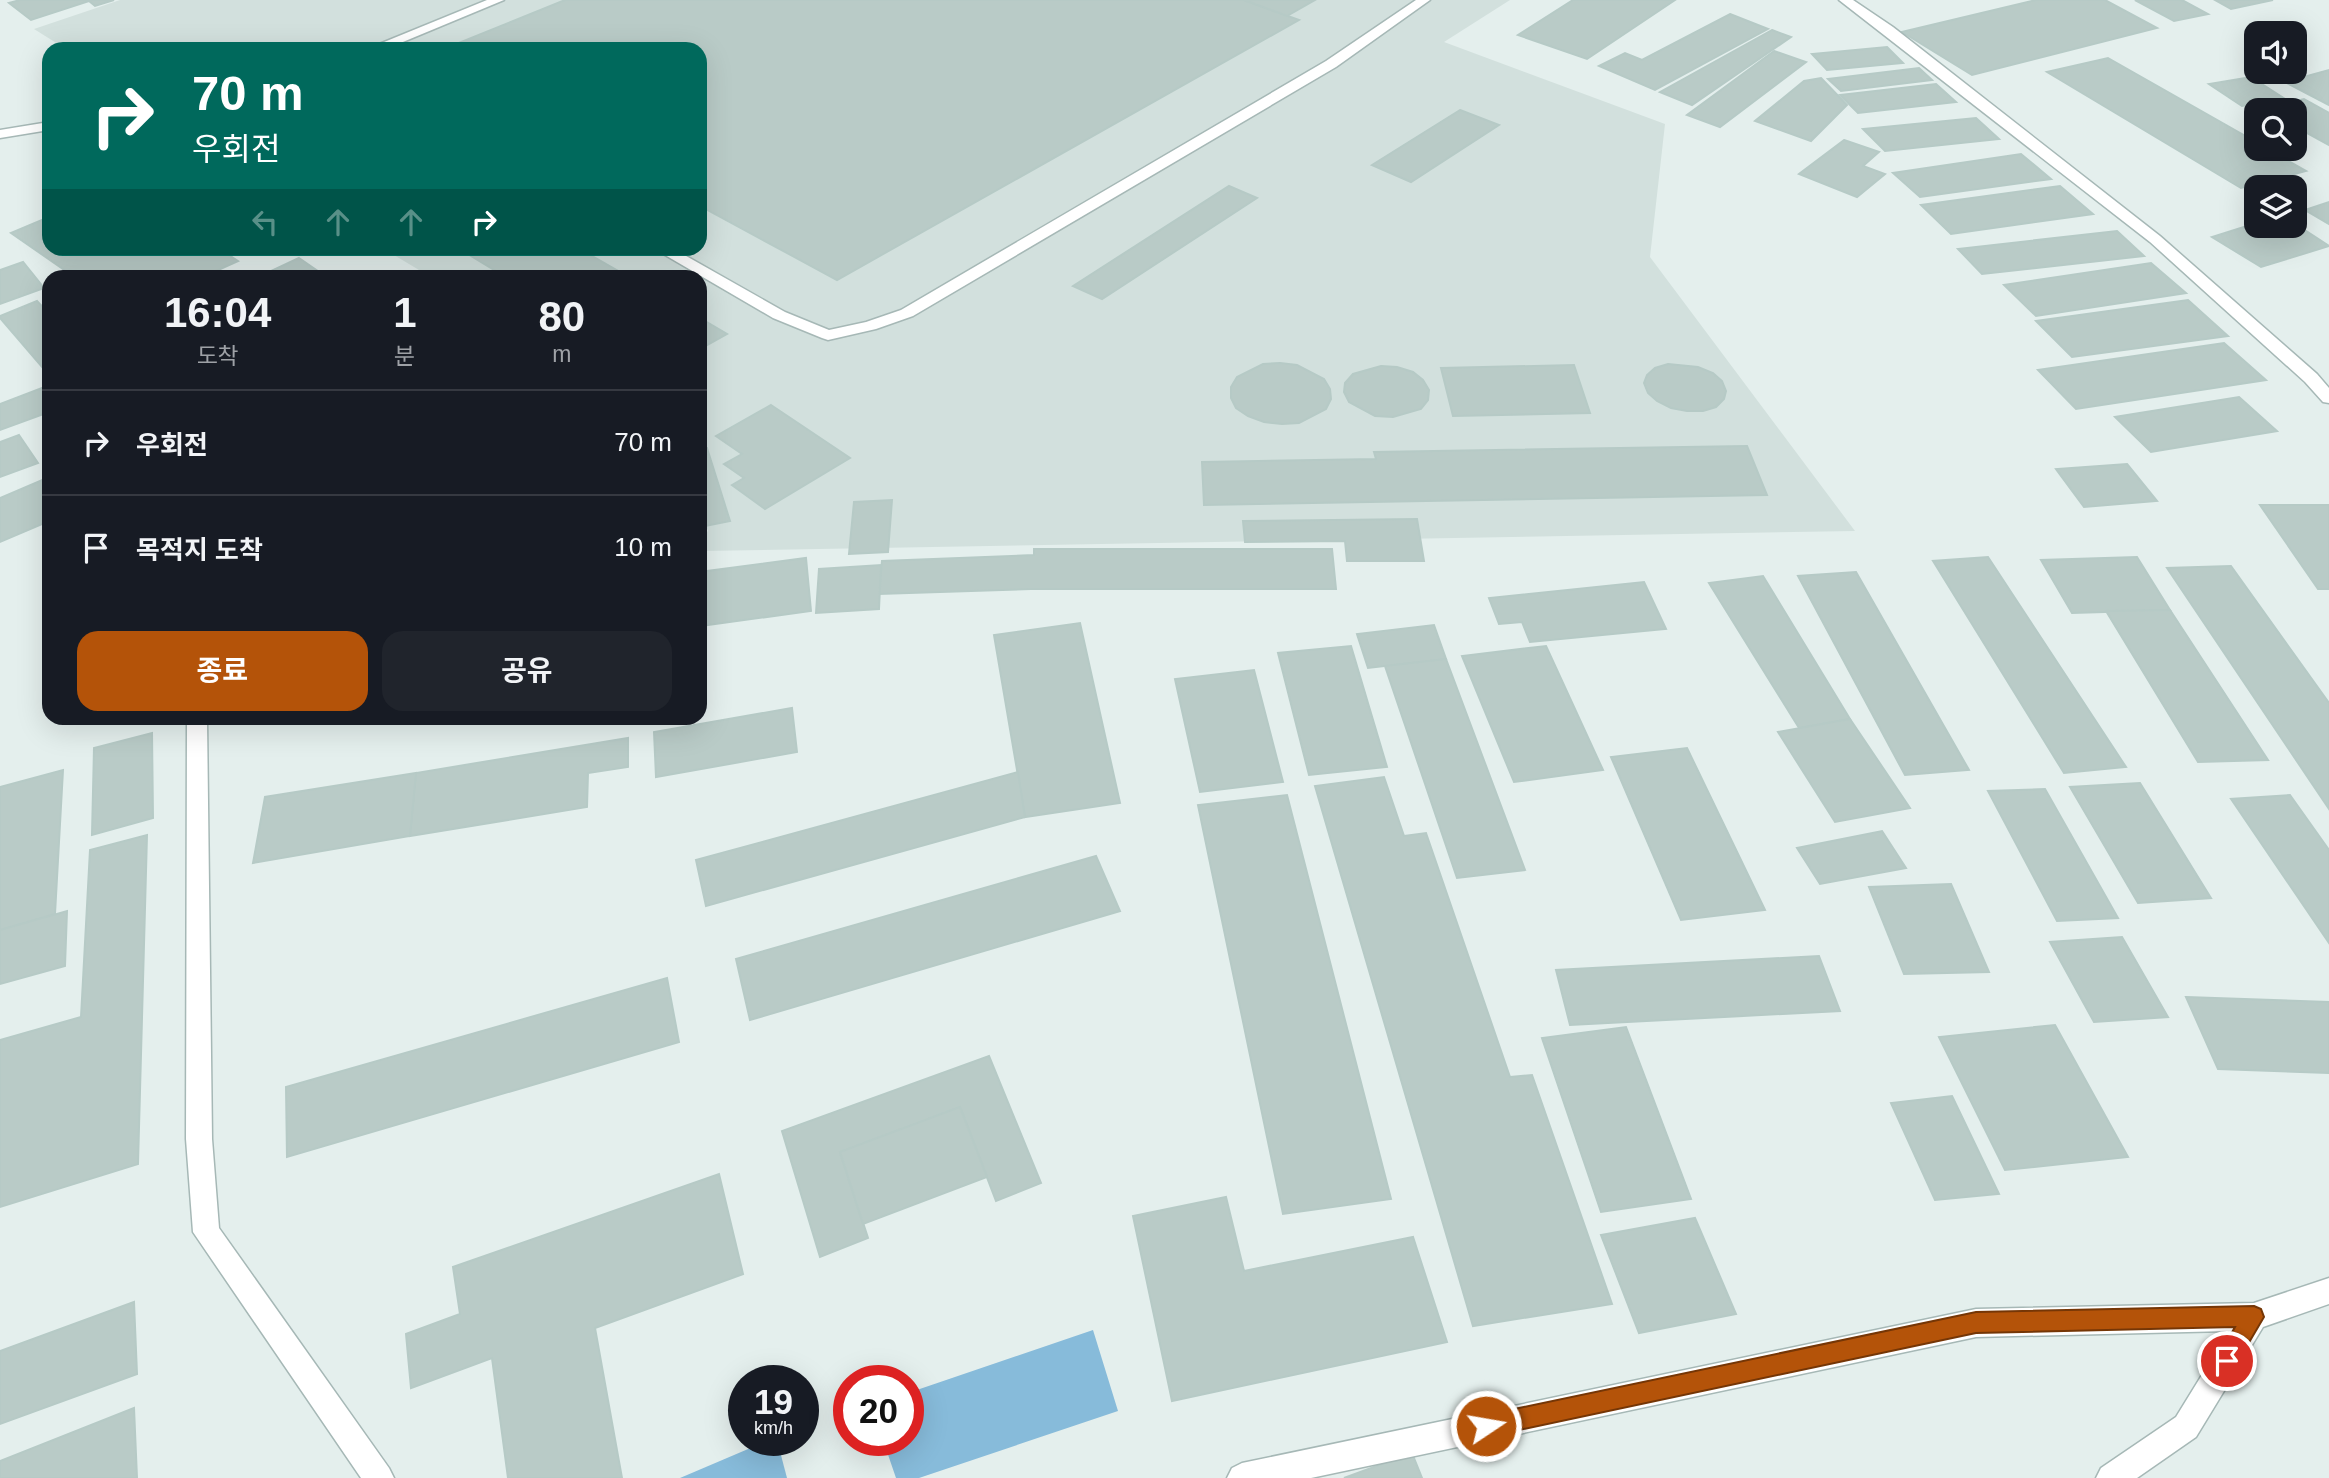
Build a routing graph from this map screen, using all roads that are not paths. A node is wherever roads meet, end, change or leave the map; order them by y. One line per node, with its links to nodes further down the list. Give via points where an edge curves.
1 (498, 0): 4 (street)
2 (1424, 0): 9 (street, via 1319,71 907,313 828,335 779,316)
3 (1845, 0): 10 (street, via 2155,239)
4 (392, 42)
5 (42, 127): 6 (street)
6 (0, 134)
7 (674, 256): 8 (street)
8 (698, 270)
9 (707, 275)
10 (2329, 398)
11 (197, 725): 14 (street, via 198,1139 206,1232)
12 (2329, 1291): 13 (street)
13 (2254, 1317): 15 (street, via 1976,1323); 16 (street, via 2186,1427)
14 (379, 1478)
15 (1242, 1478)
16 (2110, 1478)

